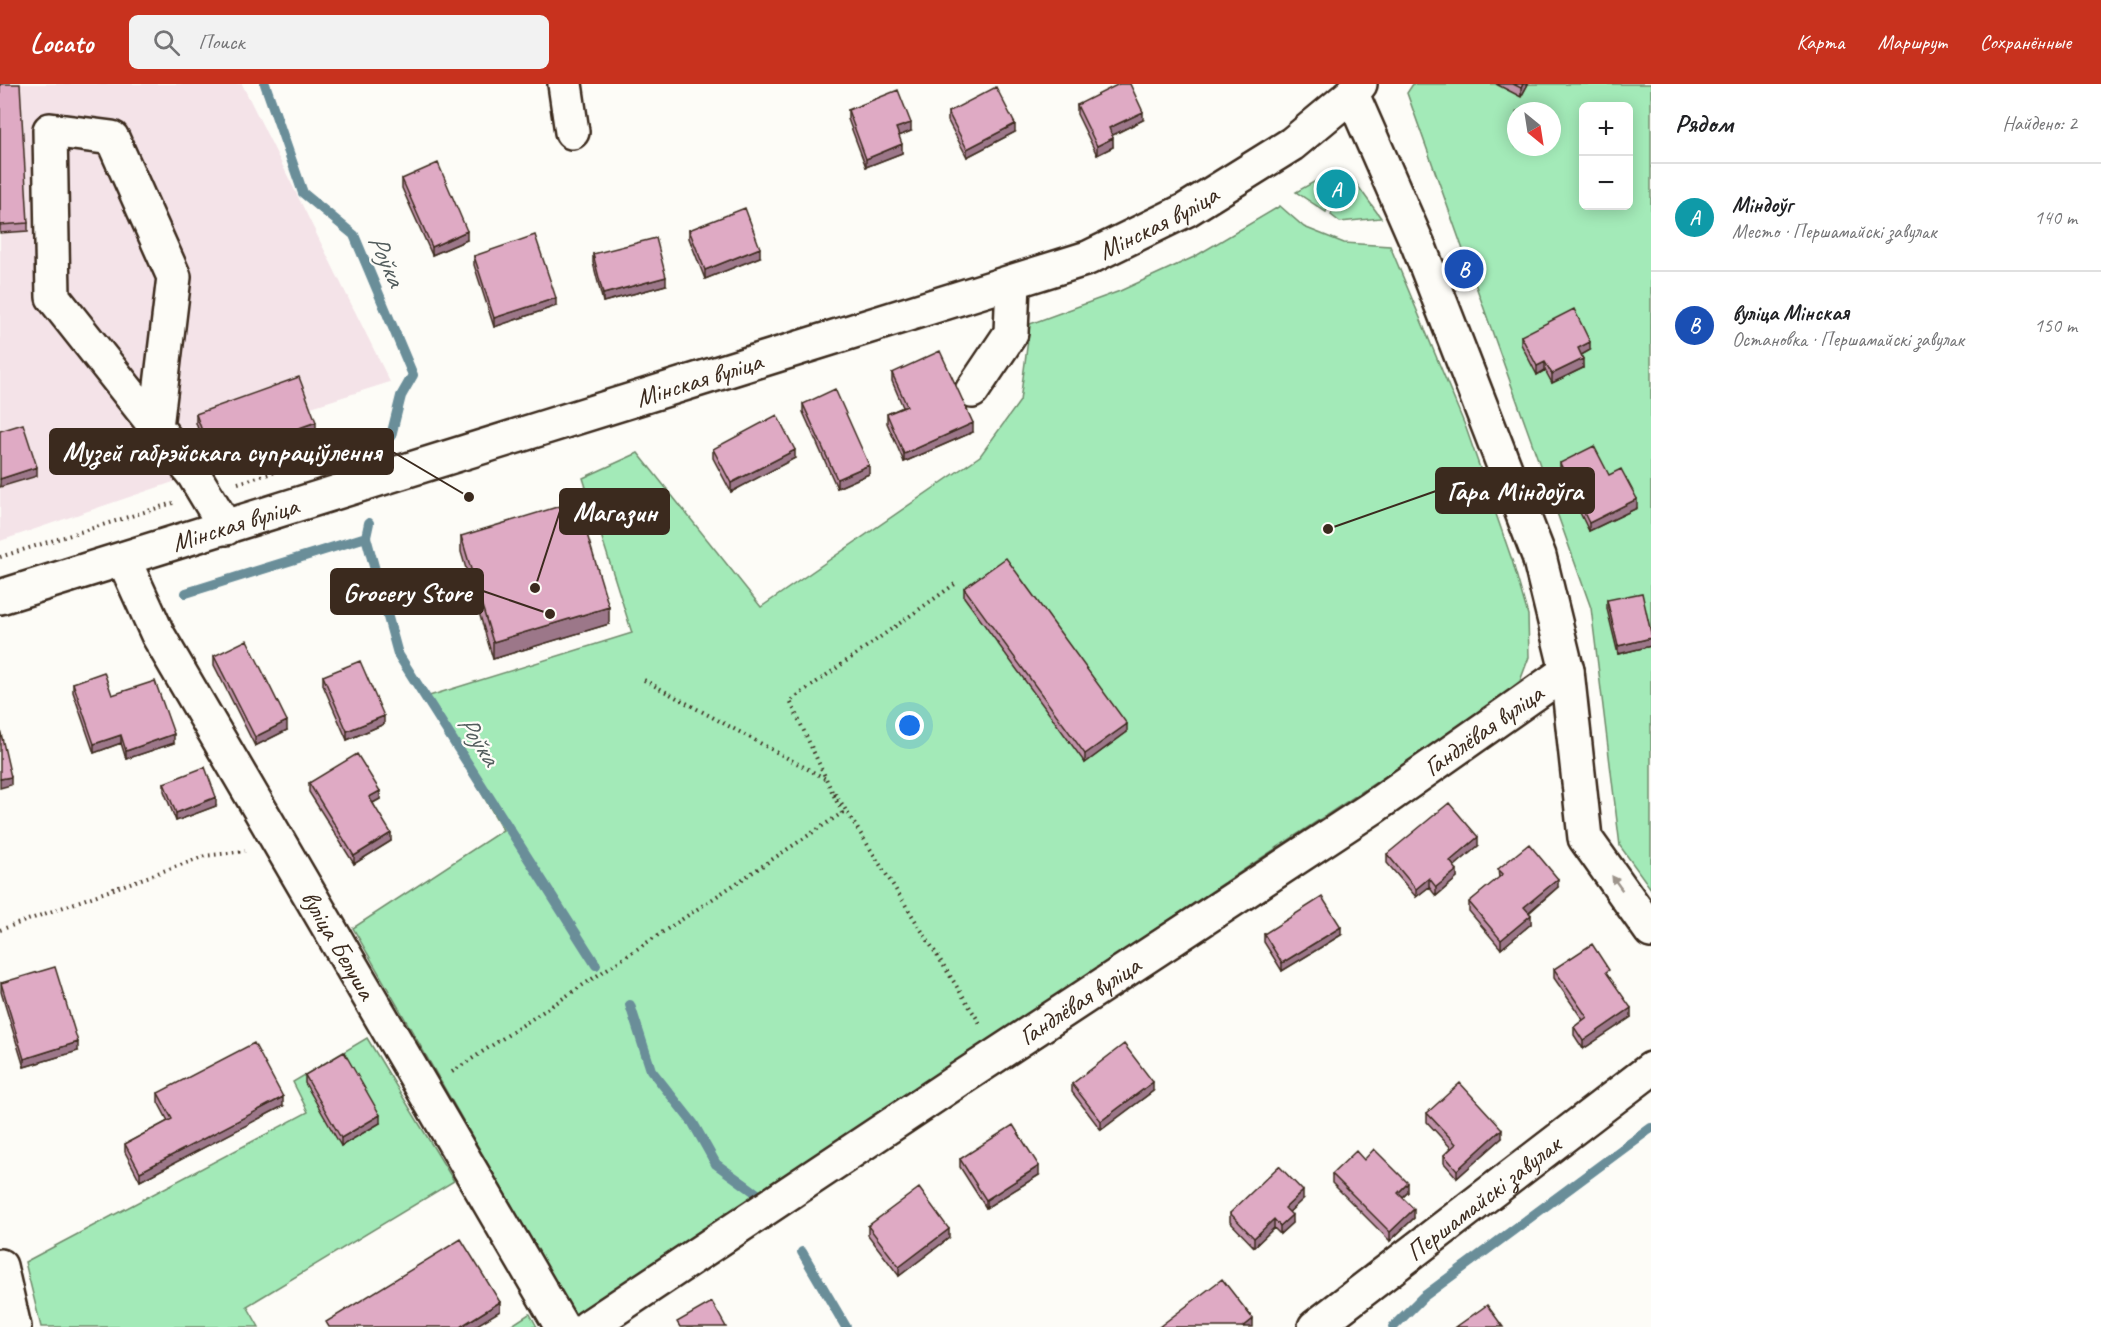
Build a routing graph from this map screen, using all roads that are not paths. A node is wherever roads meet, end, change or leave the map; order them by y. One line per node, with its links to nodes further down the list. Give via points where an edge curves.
1 (565, 84): 3 (street)
2 (1356, 89): 4 (street, Мінская вуліца, via 1292,144 1186,210 1088,258); 10 (street, via 1539,556)
3 (572, 132)
4 (1013, 282): 5 (street, via 1011,333); 7 (street, Мінская вуліца)
5 (972, 392)
6 (156, 427): 6 (street, via 53,297 50,130 112,138 174,277); 7 (street, via 194,475)
7 (226, 528): 8 (street, Мінская вуліца)
8 (124, 560): 9 (street, Мінская вуліца); 15 (street, вуліца Белуша, via 158,635)
9 (0, 597)
10 (1567, 671): 11 (street, one-way to 10, via 1585,838); 16 (street, Гандлёвая вуліца, via 1372,808)
11 (1651, 931)
12 (1651, 1069): 17 (street, Першамайскі завулак)
13 (0, 1266): 14 (street)
14 (14, 1327)
15 (562, 1327)
16 (588, 1327)
17 (1315, 1327)

